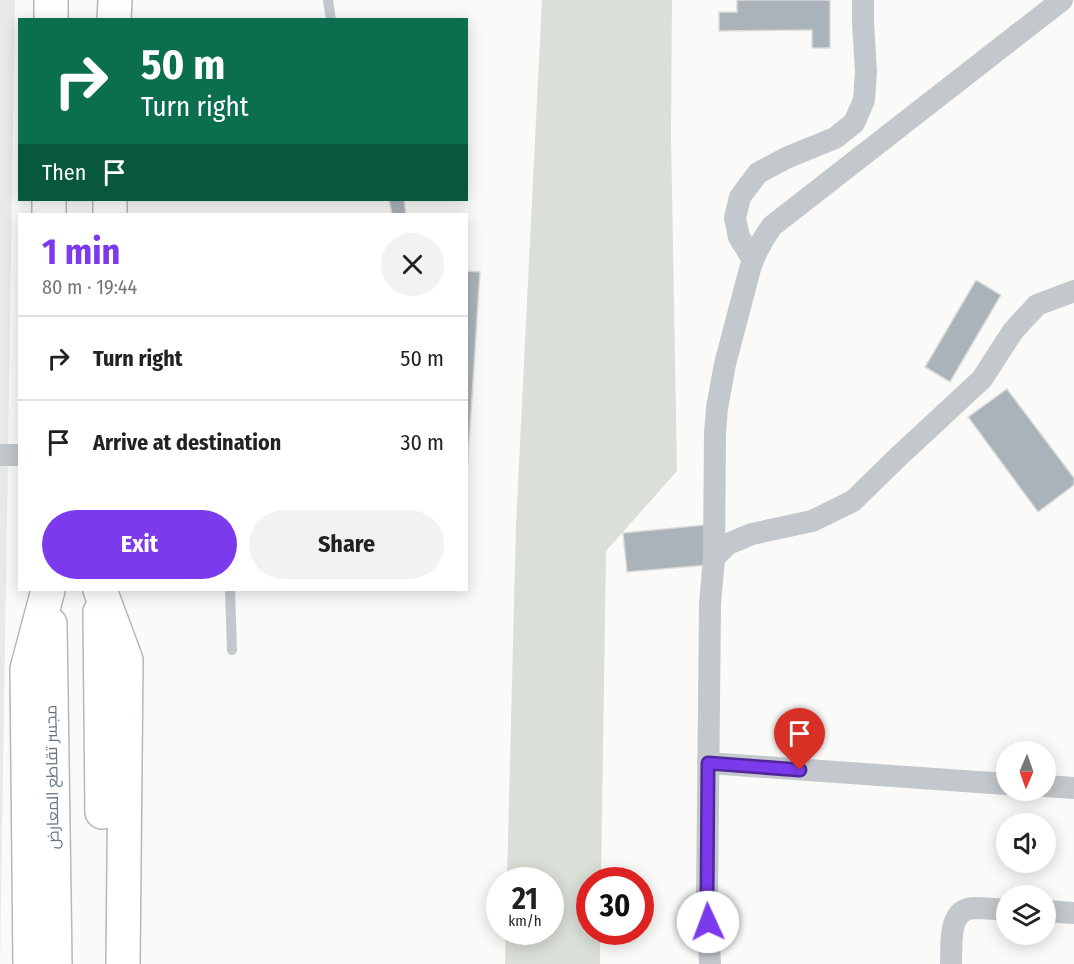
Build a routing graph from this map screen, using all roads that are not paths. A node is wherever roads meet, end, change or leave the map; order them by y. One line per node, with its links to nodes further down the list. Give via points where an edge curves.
1 (51, 0): 6 (highway)
2 (115, 0): 7 (highway)
3 (328, 0): 8 (lane)
4 (863, 0): 9 (street, via 864,100 854,123 835,138 758,173 740,197 735,219)
5 (1062, 0): 9 (street, via 772,226)
6 (51, 18)
7 (114, 18)
8 (331, 18)
9 (753, 260): 13 (street, via 717,408)
10 (1074, 291): 13 (street, via 1037,305 1013,331 982,379 853,501 812,521 752,534 728,544)
11 (0, 455): 12 (street)
12 (18, 455)
13 (714, 558): 20 (street)
14 (49, 591): 28 (highway, مجسر تقاطع المعارض)
15 (49, 591): 27 (highway, via 27,669)
16 (100, 591): 29 (highway)
17 (100, 591): 30 (highway, via 126,660)
18 (230, 591): 19 (lane)
19 (232, 650)
20 (708, 763): 21 (street); 31 (street)
21 (996, 783)
22 (1056, 787): 23 (street)
23 (1074, 788)
24 (996, 909): 32 (street, via 970,908 960,913 954,924)
25 (1056, 912): 26 (street)
26 (1074, 913)
27 (30, 964)
28 (55, 964)
29 (104, 964)
30 (123, 964)
31 (710, 964)
32 (951, 964)

